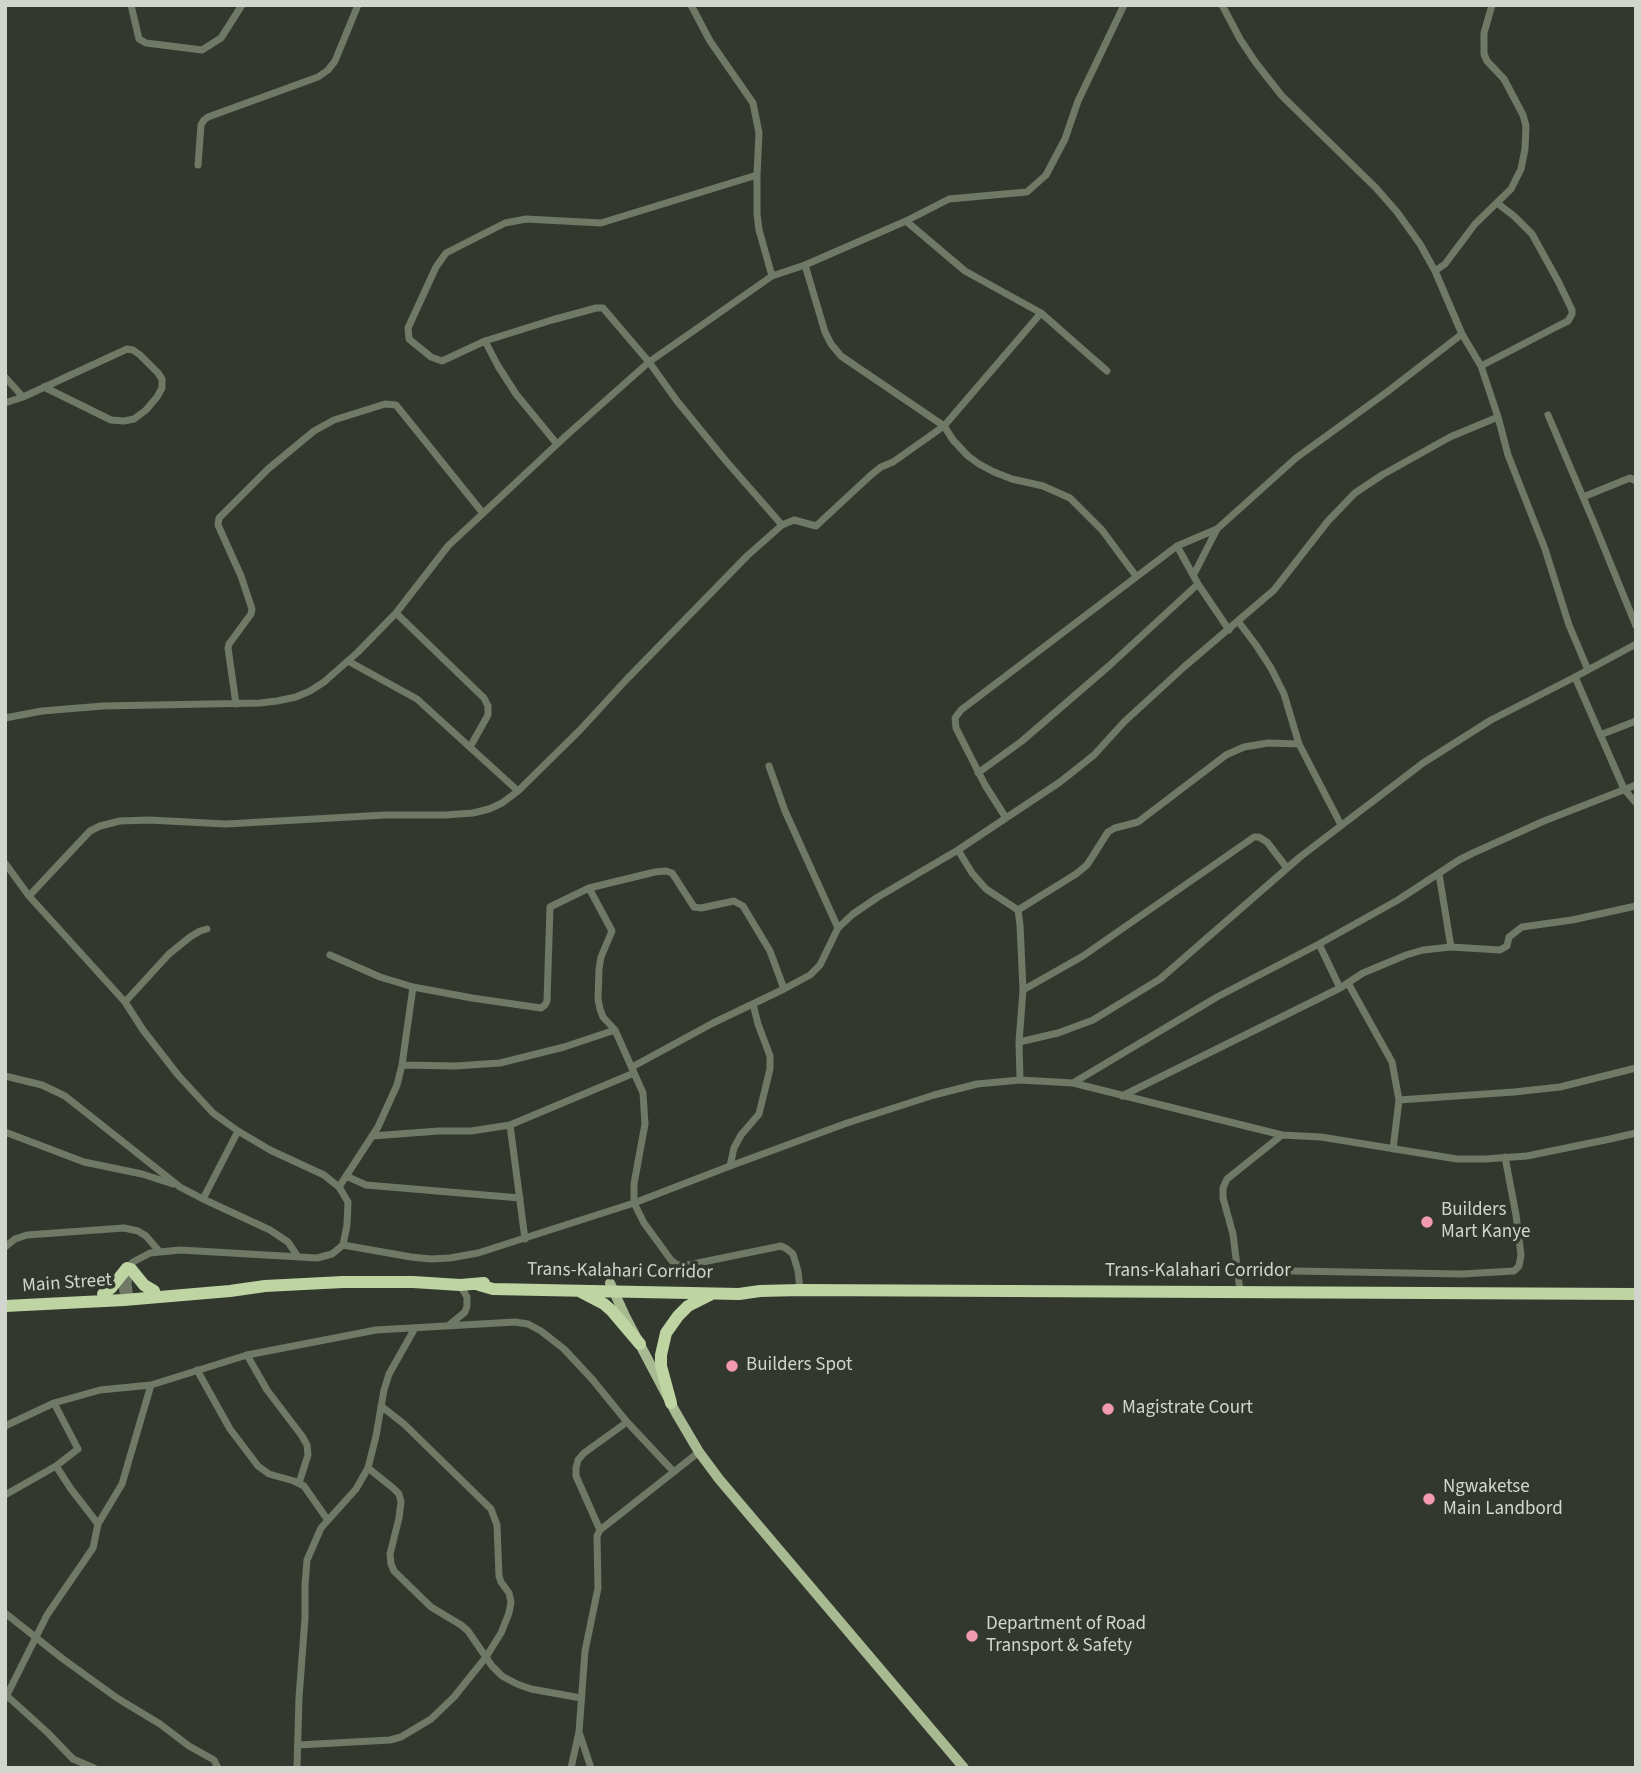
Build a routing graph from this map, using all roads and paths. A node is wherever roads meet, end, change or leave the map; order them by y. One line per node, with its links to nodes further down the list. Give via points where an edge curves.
1 (131, 5): 2 (street, via 139,39 202,50 221,38)
2 (242, 5)
3 (358, 5): 8 (street, via 328,70 204,120)
4 (691, 5): 9 (street, via 753,103 759,133)
5 (1124, 5): 11 (street, via 1046,175 1027,192 949,199)
6 (1222, 5): 13 (street, via 1282,96 1390,204)
7 (1492, 5): 10 (street, via 1483,33 1484,54 1510,90 1527,137 1516,181)
8 (198, 164)
9 (757, 174): 14 (street, via 757,214); 17 (street, via 601,223 526,219 505,223 446,253 408,328 409,339 442,361)
10 (1497, 203): 13 (street); 19 (street, via 1532,234 1572,314 1568,321)
11 (906, 221): 12 (street); 15 (street, via 965,271)
12 (805, 265): 14 (street); 27 (street, via 825,332 841,356)
13 (1435, 271): 16 (street)
14 (772, 276): 18 (street)
15 (1041, 313): 20 (street); 27 (street)
16 (1462, 334): 19 (street); 33 (street, via 1296,458)
17 (485, 341): 18 (street, via 601,307); 28 (street, via 516,394)
18 (649, 362): 28 (street); 32 (street)
19 (1480, 366): 26 (street)
20 (1107, 372)
21 (5, 377): 23 (street)
22 (44, 387): 22 (street, via 124,422 146,410 162,388 162,379 140,355 127,349); 23 (street)
23 (23, 397): 24 (street)
24 (5, 403)
25 (1548, 415): 30 (street)
26 (1498, 417): 39 (street, via 1450,437 1355,493 1273,590); 44 (street, via 1508,456)
27 (944, 426): 32 (street, via 871,474 816,526 794,520); 36 (street, via 979,464 1070,498 1102,530)
28 (557, 444): 31 (street)
29 (1636, 481): 30 (street, via 1630,478)
30 (1583, 497): 40 (street)
31 (482, 512): 38 (street, via 448,546); 46 (street, via 396,405 385,404 334,420 314,432 268,469 217,522 253,609 228,648)
32 (782, 525): 56 (street)
33 (1217, 528): 34 (street); 35 (street)
34 (1177, 546): 35 (street); 36 (street)
35 (1194, 574): 37 (street)
36 (1136, 576): 53 (street, via 957,713 956,728)
37 (1198, 584): 41 (street); 53 (street, via 1022,741)
38 (396, 612): 43 (street); 51 (street, via 484,698 488,715)
39 (1238, 621): 41 (street); 50 (street, via 1280,685)
40 (1636, 626)
41 (1229, 630): 58 (street, via 1124,722 1094,755)
42 (1636, 644): 44 (street)
43 (348, 661): 46 (street, via 324,682 296,697); 51 (street, via 417,699)
44 (1588, 670): 45 (street)
45 (1575, 677): 49 (street); 59 (street, via 1459,739)
46 (236, 704): 47 (street, via 103,706)
47 (5, 718)
48 (1636, 721): 49 (street)
49 (1600, 735): 55 (street)
50 (1299, 744): 59 (street); 67 (street, via 1259,744 1226,755 1138,822 1108,832 1076,874)
51 (470, 747): 56 (street)
52 (769, 766): 68 (street)
53 (978, 773): 58 (street)
54 (1636, 785): 55 (street)
55 (1624, 789): 57 (street); 63 (street, via 1486,846)
56 (518, 791): 65 (street, via 489,809 445,816 226,824 149,820 100,825 81,839)
57 (1636, 803)
58 (1006, 818): 60 (street)
59 (1342, 825): 62 (street)
60 (958, 850): 67 (street, via 986,889); 68 (street, via 878,897)
61 (5, 863): 65 (street)
62 (1287, 868): 77 (street, via 1263,839 1249,839 1083,956); 81 (street, via 1160,979 1093,1020)
63 (1439, 874): 70 (street); 71 (street)
64 (589, 888): 74 (street, via 550,907 547,1001 541,1008); 76 (street, via 666,871 672,873 694,907 739,903 771,951); 80 (street, via 612,931 601,957 598,999 603,1017)
65 (29, 896): 78 (street)
66 (1636, 906): 71 (street, via 1522,928 1508,937 1507,946 1500,950)
67 (1018, 910): 77 (street)
68 (838, 928): 76 (street, via 820,965)
69 (207, 929): 78 (street, via 169,954)
70 (1319, 944): 75 (street); 87 (street, via 1217,997)
71 (1451, 947): 73 (street, via 1406,955)
72 (330, 955): 74 (street)
73 (1348, 983): 75 (street); 89 (street, via 1392,1062)
74 (413, 987): 82 (street)
75 (1340, 988): 88 (street)
76 (785, 989): 79 (street)
77 (1023, 990): 81 (street)
78 (125, 1002): 92 (street, via 178,1075)
79 (753, 1004): 84 (street); 98 (street, via 771,1056 770,1069 759,1114 741,1135)
80 (615, 1030): 82 (street, via 500,1063); 84 (street)
81 (1019, 1042): 86 (street)
82 (402, 1065): 95 (street)
83 (1636, 1068): 89 (street, via 1560,1087)
84 (633, 1070): 90 (street); 104 (street, via 643,1093 645,1124)
85 (5, 1076): 100 (street, via 65,1096)
86 (1020, 1080): 87 (street); 98 (street, via 934,1095)
87 (1073, 1083): 88 (street)
88 (1122, 1096): 94 (street)
89 (1399, 1100): 96 (street)
90 (510, 1125): 95 (street); 102 (street)
91 (5, 1132): 100 (street, via 84,1162)
92 (237, 1132): 101 (street); 103 (street)
93 (1636, 1133): 97 (street)
94 (1282, 1135): 96 (street); 111 (street, via 1227,1179 1223,1188)
95 (372, 1136): 99 (street)
96 (1393, 1149): 97 (street, via 1457,1159)
97 (1505, 1157): 111 (street, via 1521,1255 1514,1271)
98 (730, 1166): 104 (street)
99 (346, 1176): 101 (street); 102 (street, via 366,1185)
100 (180, 1186): 103 (street)
101 (340, 1186): 106 (street, via 348,1202)
102 (520, 1198): 105 (street)
103 (203, 1199): 109 (street, via 270,1230 288,1242)
104 (634, 1203): 105 (street); 117 (street, via 676,1264 781,1246 793,1254)
105 (525, 1239): 106 (street, via 478,1253 430,1259)
106 (343, 1245): 109 (street, via 317,1258)
107 (5, 1247): 108 (street, via 27,1235 124,1228 146,1236)
108 (159, 1251): 109 (street); 110 (street)
109 (298, 1257)
110 (130, 1266): 118 (highway); 122 (highway); 124 (street)
111 (1238, 1270): 120 (street)
112 (460, 1285): 113 (highway, Trans-Kalahari Corridor); 114 (highway, Trans-Kalahari Corridor, via 343,1282); 126 (street, via 467,1306)
113 (479, 1285): 115 (highway, Trans-Kalahari Corridor, via 493,1281); 116 (highway, Trans-Kalahari Corridor)
114 (265, 1286): 118 (highway, Trans-Kalahari Corridor); 124 (highway, Trans-Kalahari Corridor)
115 (612, 1287): 116 (highway, Trans-Kalahari Corridor); 119 (highway, Trans-Kalahari Corridor); 121 (highway, Trans-Kalahari Corridor); 128 (main road)
116 (577, 1290): 128 (highway, via 604,1304)
117 (800, 1290): 119 (highway, Trans-Kalahari Corridor); 120 (highway, Trans-Kalahari Corridor)
118 (154, 1291): 124 (highway, Trans-Kalahari Corridor)
119 (760, 1291): 121 (highway, Trans-Kalahari Corridor)
120 (1240, 1291): 123 (highway, Trans-Kalahari Corridor)
121 (713, 1293): 133 (highway, via 688,1307 666,1333 661,1366)
122 (103, 1294): 124 (highway, Main Street); 125 (highway, Main Street)
123 (1636, 1294)
124 (126, 1296): 125 (highway, Main Street)
125 (5, 1305)
126 (449, 1326): 127 (street); 135 (street, via 515,1322 541,1331 564,1349)
127 (415, 1328): 129 (street, via 376,1330); 134 (street, via 389,1374)
128 (640, 1344): 133 (main road)
129 (247, 1355): 130 (street); 141 (street, via 307,1445)
130 (197, 1370): 131 (street); 141 (street, via 230,1429 258,1466)
131 (151, 1385): 132 (street, via 100,1390); 144 (street, via 122,1484)
132 (54, 1403): 136 (street); 138 (street, via 78,1449)
133 (671, 1403): 137 (main road)
134 (381, 1406): 139 (street); 148 (street, via 458,1476 495,1518 499,1576 510,1602 501,1633)
135 (627, 1422): 140 (street); 145 (street, via 578,1460 576,1476)
136 (5, 1426)
137 (699, 1452): 140 (street); 158 (main road)
138 (56, 1466): 142 (street); 144 (street)
139 (368, 1468): 143 (street, via 356,1489); 148 (street, via 399,1494 399,1518 390,1555 394,1571 431,1607 467,1630)
140 (674, 1472): 145 (street)
141 (299, 1483): 143 (street)
142 (5, 1495)
143 (327, 1519): 152 (street, via 307,1560)
144 (98, 1524): 147 (street, via 93,1548)
145 (600, 1530): 150 (street, via 598,1588)
146 (5, 1613): 147 (street)
147 (35, 1636): 149 (street); 154 (street, via 117,1698 214,1760)
148 (486, 1657): 150 (street, via 502,1676 517,1684); 152 (street, via 443,1709 401,1737)
149 (6, 1696): 153 (street, via 73,1759)
150 (581, 1698): 151 (street)
151 (579, 1732): 156 (street); 157 (street)
152 (298, 1745): 155 (street)
153 (94, 1768)
154 (218, 1768)
155 (297, 1768)
156 (571, 1768)
157 (590, 1768)
158 (964, 1768)

